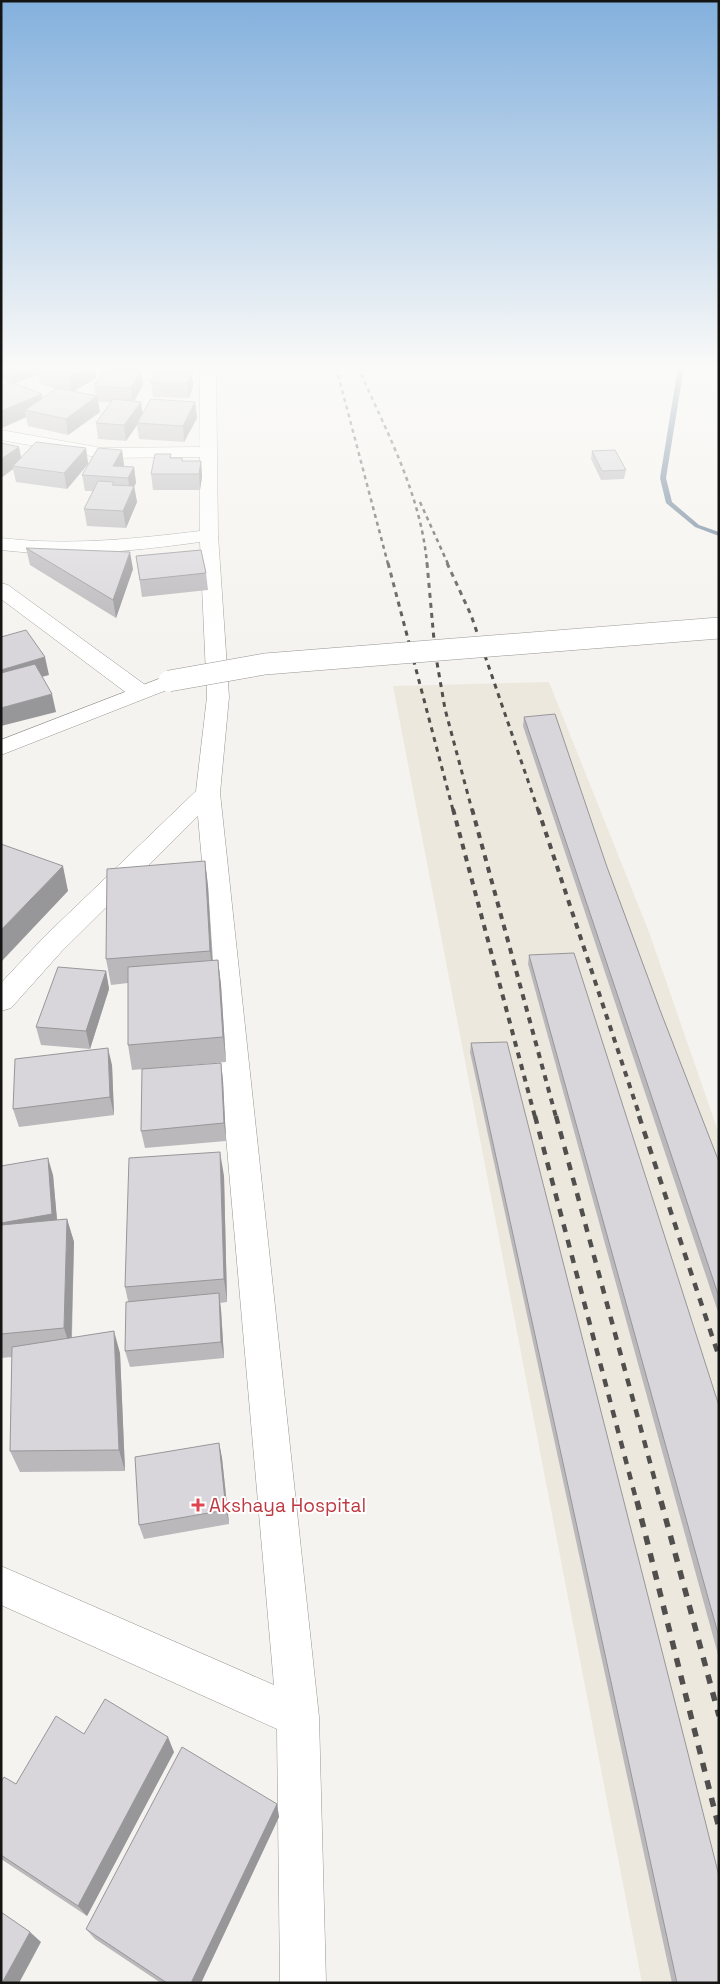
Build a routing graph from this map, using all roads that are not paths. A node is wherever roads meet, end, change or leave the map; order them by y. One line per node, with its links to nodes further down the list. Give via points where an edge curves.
1 (210, 460): 2 (street)
2 (209, 535): 3 (street, via 105,548); 8 (street, via 218,697)
3 (1, 544)
4 (1, 589): 6 (street)
5 (719, 628): 6 (street, bridge, via 265,664 169,681)
6 (140, 692): 7 (street)
7 (1, 748)
8 (208, 793): 9 (street, via 53,944); 11 (street)
9 (1, 1001)
10 (5, 1595): 11 (street)
11 (298, 1717): 12 (street)
12 (303, 1983)

